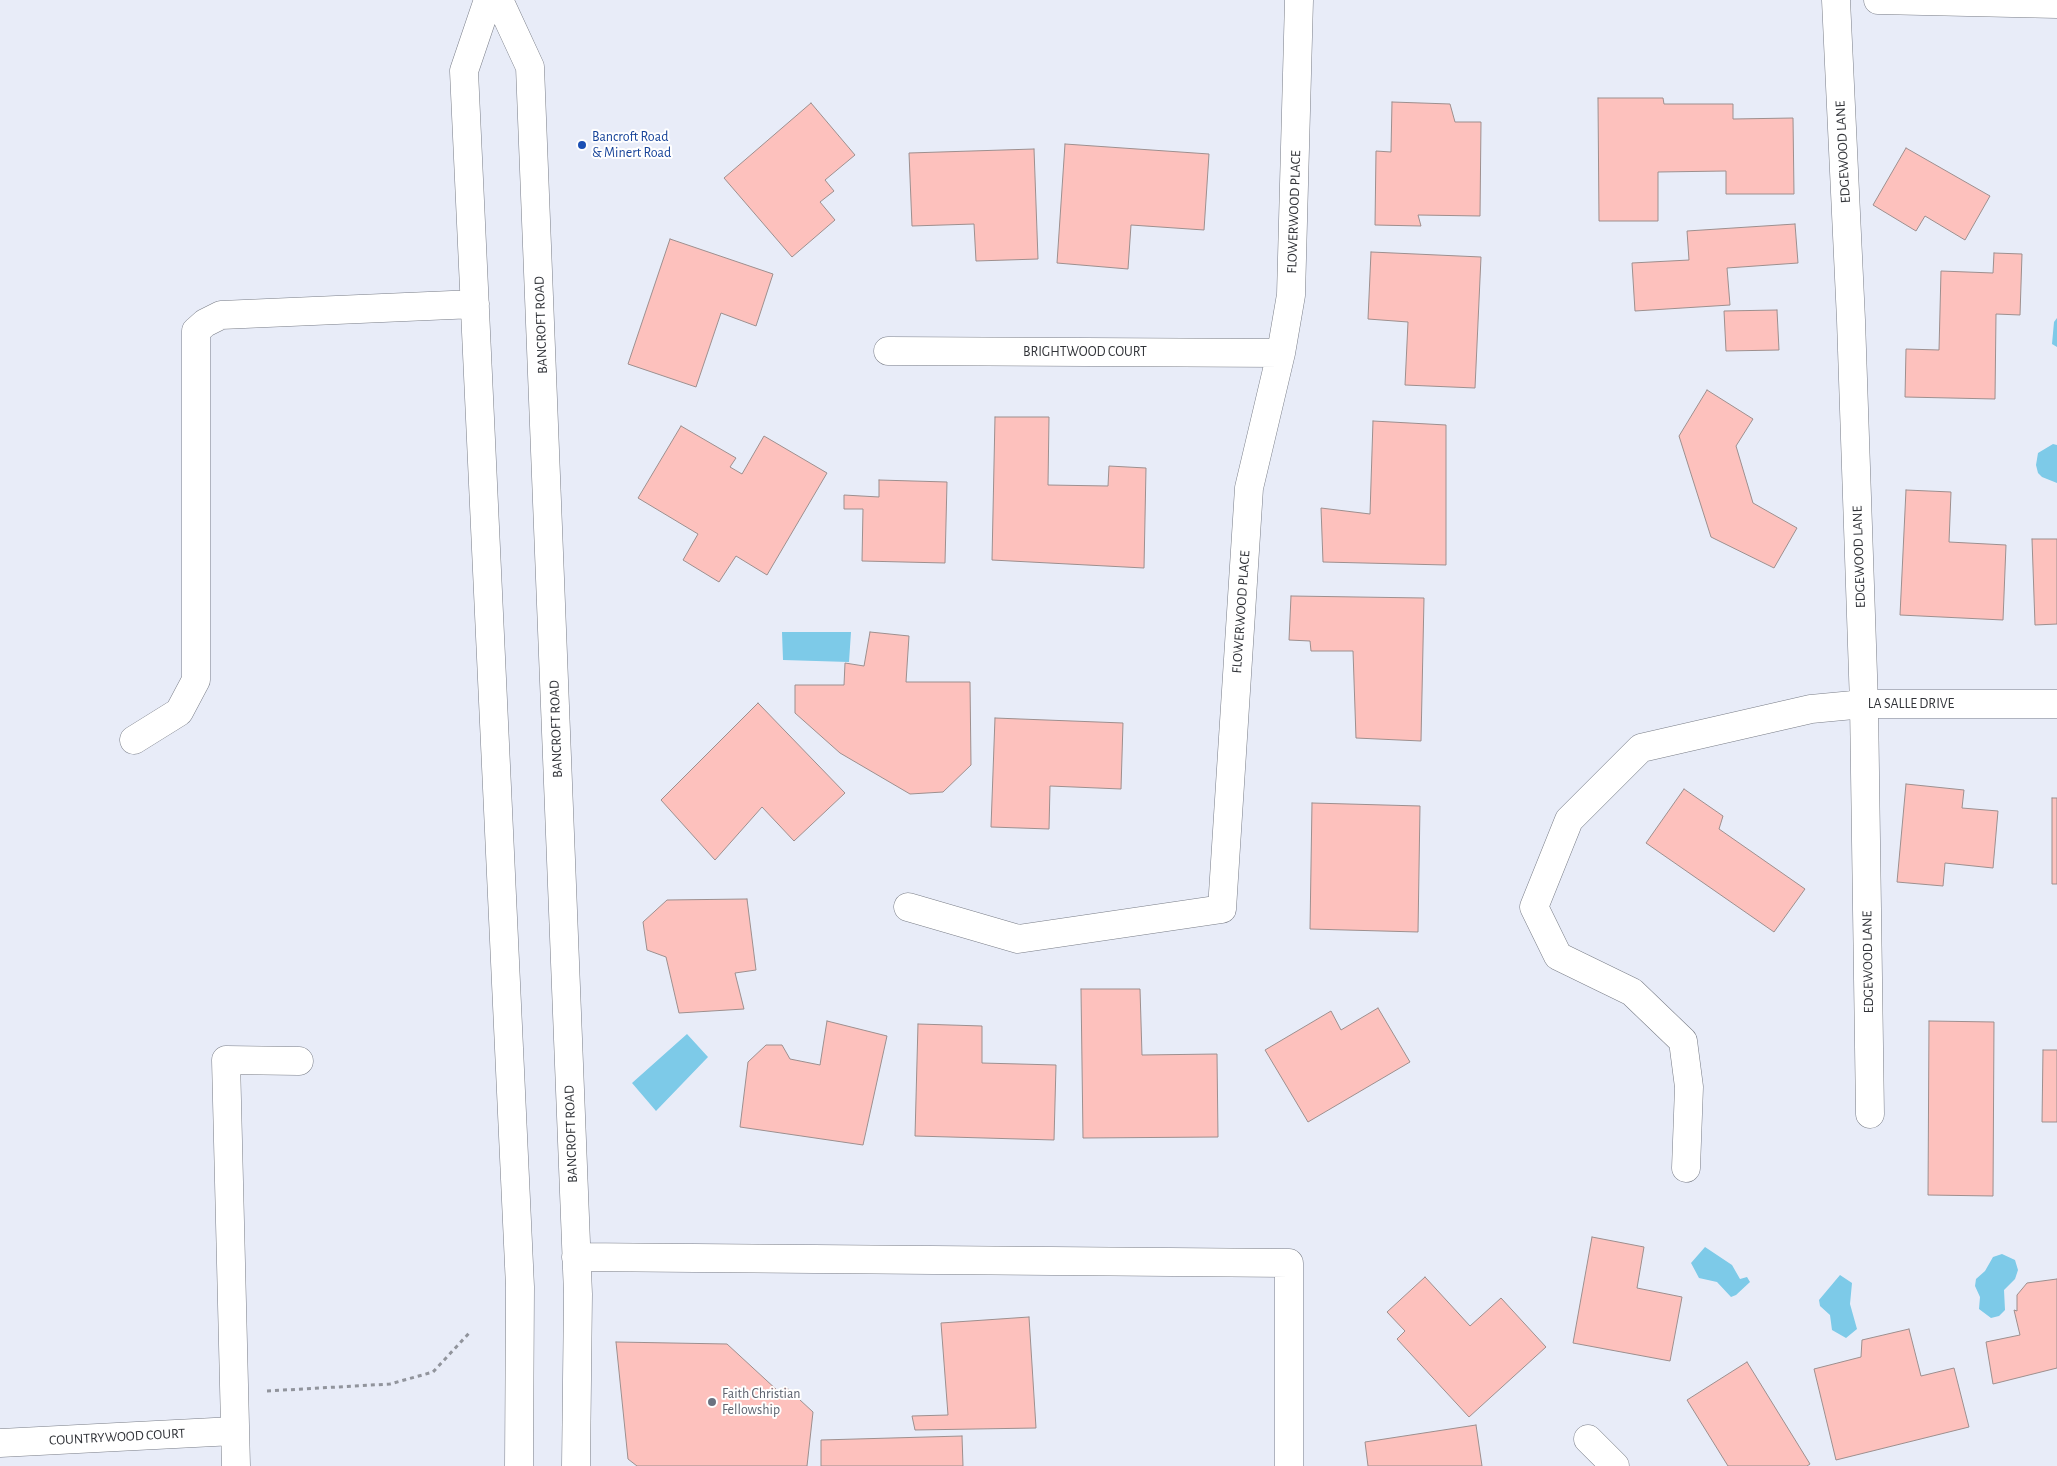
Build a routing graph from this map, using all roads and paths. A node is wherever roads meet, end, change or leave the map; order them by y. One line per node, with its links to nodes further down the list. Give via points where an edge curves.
1 (488, 0): 7 (street, via 464,71)
2 (499, 0): 17 (street, BANCROFT ROAD, via 530,67)
3 (1299, 0): 9 (street, FLOWERWOOD PLACE, via 1293,245 1290,295)
4 (1836, 0): 10 (street, EDGEWOOD LANE, via 1851,311)
5 (1878, 0): 6 (street)
6 (2057, 4)
7 (475, 304): 12 (street, via 221,315 196,331 196,680 179,712); 23 (street, via 520,1287)
8 (888, 351): 9 (street, BRIGHTWOOD COURT)
9 (1281, 353): 13 (street, FLOWERWOOD PLACE, via 1249,488 1222,909 1018,939)
10 (1864, 704): 11 (street, LA SALLE DRIVE); 15 (street, EDGEWOOD LANE); 16 (street, LA SALLE DRIVE, via 1811,709 1641,748 1569,820 1534,907 1558,956 1632,992 1683,1041 1689,1087)
11 (2057, 704)
12 (134, 740)
13 (908, 907)
14 (299, 1061): 19 (street, via 226,1060)
15 (1870, 1114)
16 (1686, 1168)
17 (576, 1257): 24 (street, BANCROFT ROAD); 25 (street, via 1289,1263)
18 (471, 1331): 19 (path, via 433,1372 390,1384 262,1392)
19 (234, 1431): 21 (street, COUNTRYWOOD COURT); 22 (street)
20 (1588, 1439): 26 (street)
21 (0, 1443)
22 (236, 1466)
23 (518, 1466)
24 (576, 1466)
25 (1289, 1466)
26 (1615, 1466)

